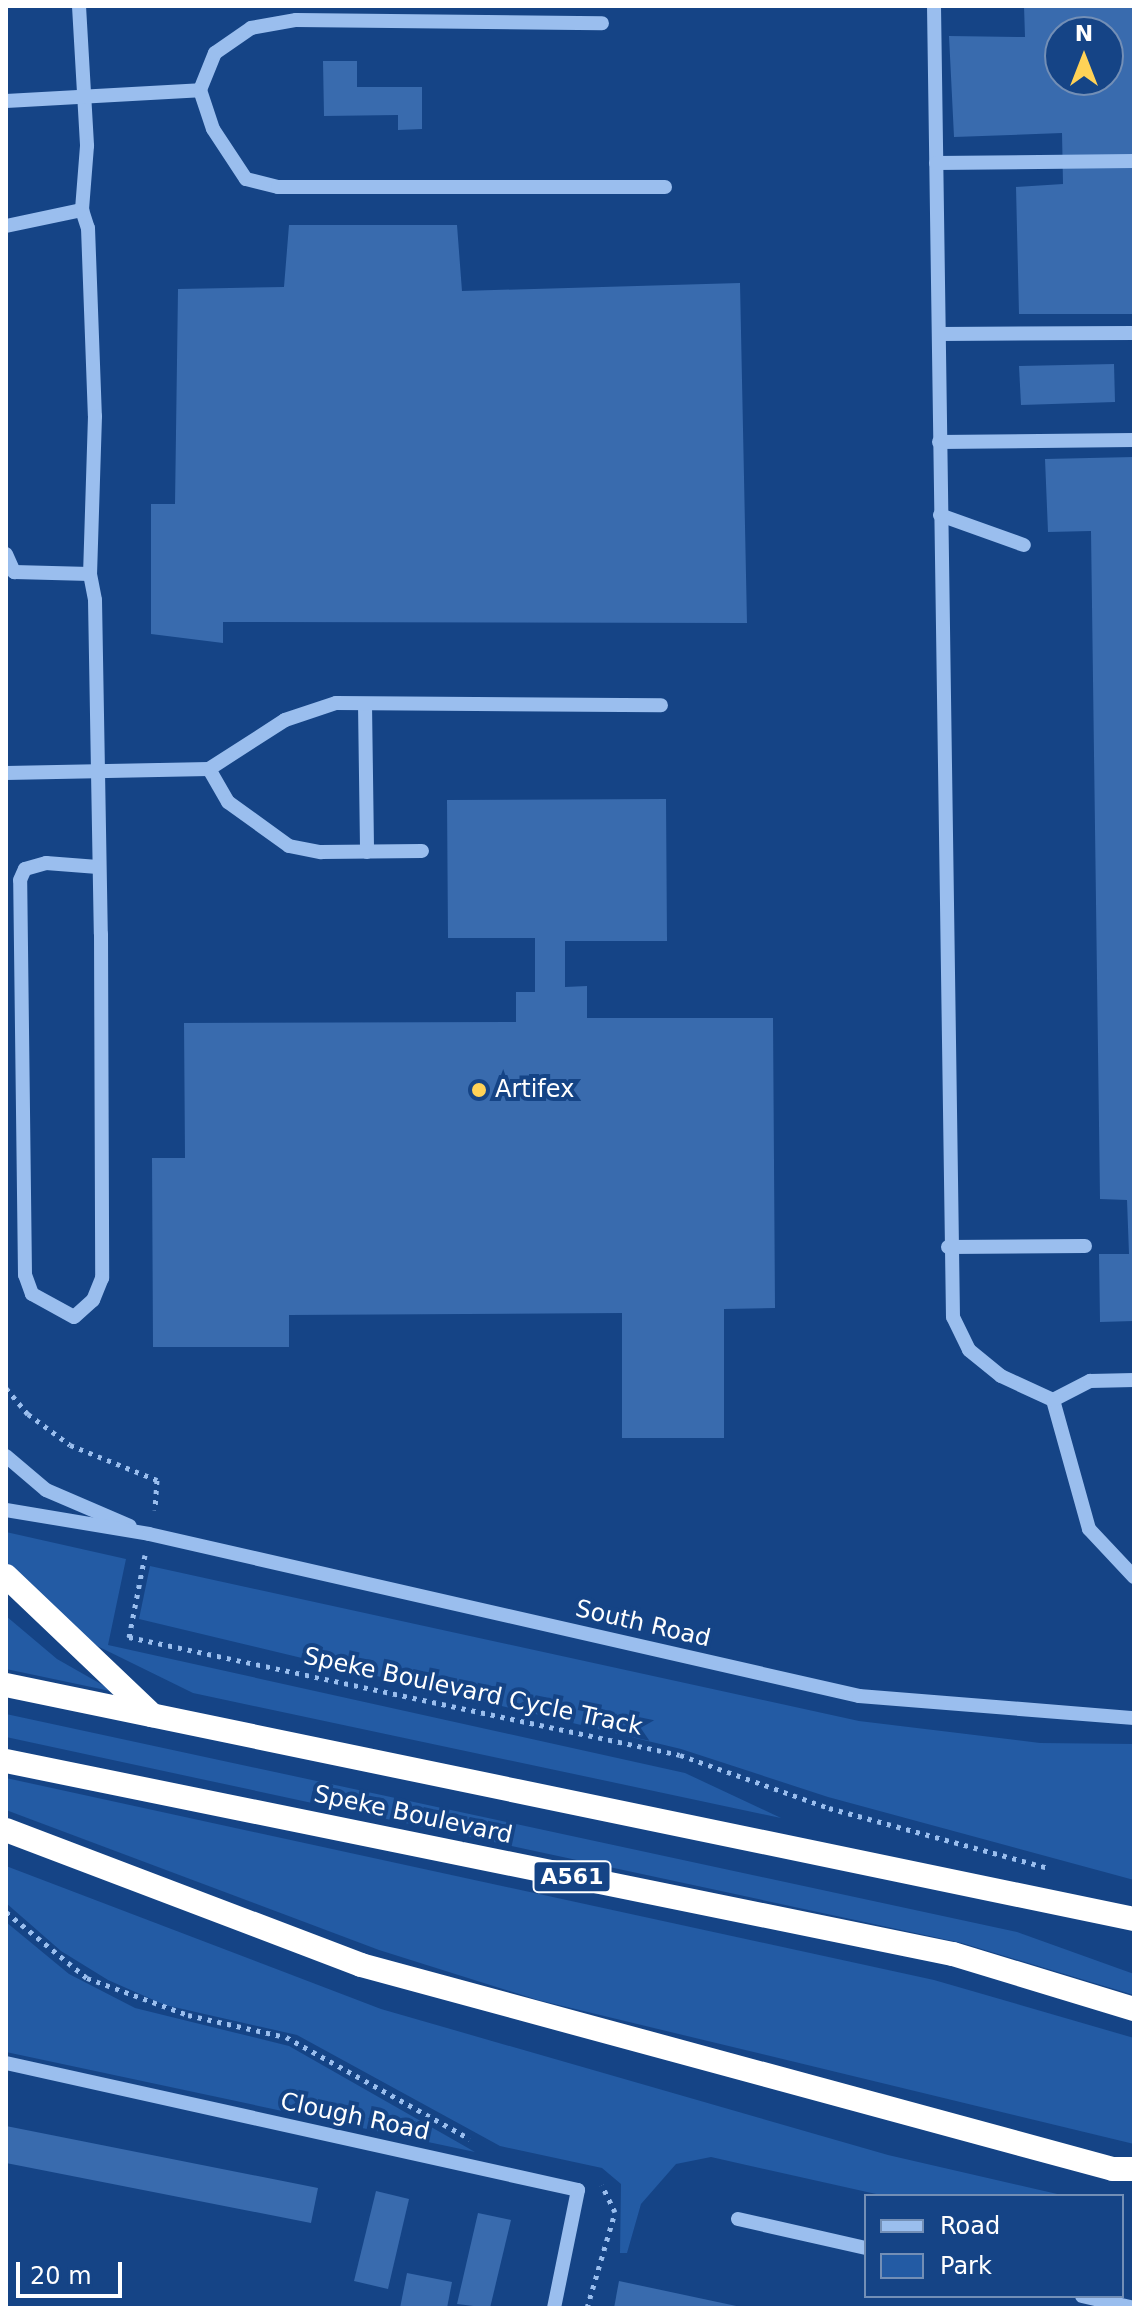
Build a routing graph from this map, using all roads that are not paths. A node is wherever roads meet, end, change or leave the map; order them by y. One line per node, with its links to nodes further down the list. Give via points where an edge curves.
1 (79, 6): 5 (street)
2 (934, 6): 8 (street)
3 (602, 23): 4 (street, via 296,20 251,28 215,53)
4 (200, 90): 5 (street); 9 (street, via 213,129 246,179 278,187)
5 (81, 96): 6 (street); 10 (street, via 87,146)
6 (6, 101)
7 (1134, 161): 8 (street)
8 (936, 163): 13 (street)
9 (665, 187)
10 (82, 210): 11 (street); 19 (street, via 88,228 95,416)
11 (6, 226)
12 (1134, 333): 13 (street)
13 (940, 334): 15 (street)
14 (1134, 440): 15 (street)
15 (939, 442): 16 (street)
16 (940, 515): 17 (street); 29 (street)
17 (1024, 545)
18 (6, 554): 19 (street, via 14,572)
19 (90, 574): 24 (street, via 95,600)
20 (365, 704): 21 (street); 22 (street, via 336,703 285,720); 26 (street)
21 (661, 705)
22 (209, 769): 24 (street); 26 (street, via 228,802 289,846)
23 (6, 773): 24 (street)
24 (95, 773): 27 (street)
25 (422, 851): 26 (street)
26 (367, 852)
27 (98, 867): 27 (street, via 102,1278 93,1300 74,1317 32,1294 25,1275 20,880 25,869 46,863)
28 (1085, 1246): 29 (street)
29 (948, 1247): 31 (street, via 953,1317 969,1350 1001,1376)
30 (1134, 1380): 31 (street, via 1090,1381)
31 (1053, 1400): 36 (street, via 1089,1529)
32 (6, 1456): 34 (street, South Road, via 46,1490)
33 (6, 1510): 34 (street, South Road)
34 (149, 1534): 39 (street, South Road, via 859,1696)
35 (6, 1576): 38 (highway)
36 (1134, 1577)
37 (6, 1685): 38 (highway, Speke Boulevard)
38 (153, 1716): 42 (highway, Speke Boulevard)
39 (1134, 1718)
40 (6, 1761): 44 (highway, Speke Boulevard / A561, via 953,1954)
41 (6, 1830): 46 (highway, via 361,1965 1113,2169)
42 (1122, 1916): 43 (highway, Speke Boulevard)
43 (1134, 1926)
44 (1134, 2009)
45 (6, 2063): 50 (street, Clough Road, via 578,2190)
46 (1134, 2169)
47 (738, 2219): 48 (street)
48 (864, 2248)
49 (1091, 2298): 51 (street)
50 (554, 2308)
51 (1134, 2308)

